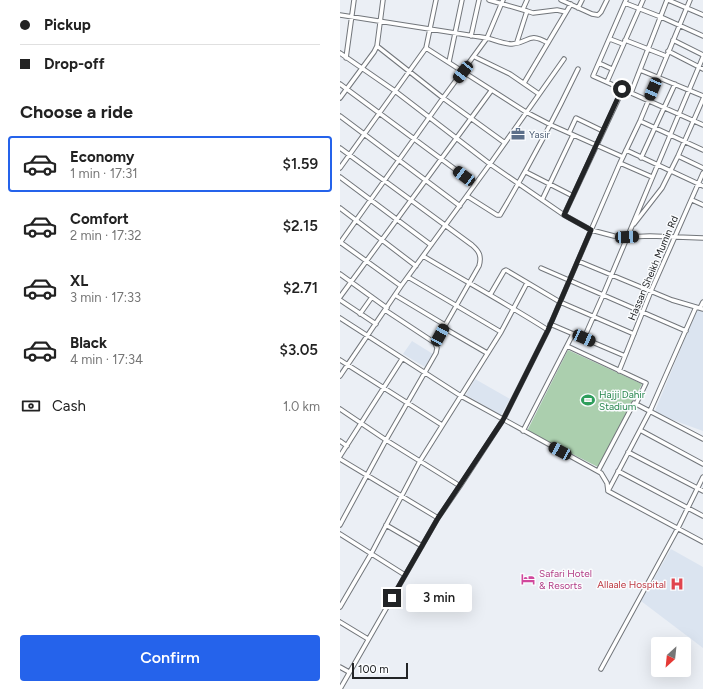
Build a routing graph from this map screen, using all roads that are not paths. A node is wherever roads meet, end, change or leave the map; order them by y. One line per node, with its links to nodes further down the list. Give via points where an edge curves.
1 (354, 0): 24 (street)
2 (383, 0): 26 (street)
3 (436, 0): 28 (street)
4 (462, 0): 29 (street)
5 (479, 0): 30 (street)
6 (489, 0): 14 (street)
7 (527, 0): 20 (street)
8 (561, 0): 16 (street)
9 (582, 0): 18 (street)
10 (607, 0): 18 (street, via 598,15)
11 (643, 0): 19 (street)
12 (668, 0): 17 (street); 25 (street)
13 (690, 0): 17 (street)
14 (502, 2): 20 (street); 32 (street)
15 (626, 2): 19 (street); 33 (street)
16 (571, 4): 18 (street); 21 (street)
17 (687, 7): 22 (street); 27 (street)
18 (578, 8)
19 (639, 9): 25 (street); 34 (street)
20 (525, 10): 21 (street, via 533,13 557,10); 36 (street)
21 (566, 12): 37 (street)
22 (703, 14)
23 (340, 15): 24 (street)
24 (352, 16): 26 (street); 47 (street)
25 (661, 17): 27 (street); 41 (street)
26 (380, 21): 28 (street); 39 (street)
27 (679, 26): 31 (street); 35 (street)
28 (429, 29): 29 (street); 40 (street)
29 (455, 33): 30 (street); 49 (street)
30 (470, 36): 32 (street)
31 (703, 36)
32 (487, 38): 36 (street, via 510,44); 46 (street)
33 (610, 39): 38 (street); 50 (street)
34 (625, 40): 38 (street); 41 (street)
35 (673, 40): 42 (street); 45 (street)
36 (517, 42): 37 (street, via 536,38)
37 (548, 43): 60 (street)
38 (623, 44): 53 (street)
39 (376, 46): 51 (street); 56 (street)
40 (426, 48): 49 (street); 56 (street)
41 (648, 49): 44 (street); 55 (street)
42 (668, 51): 44 (street); 52 (street)
43 (340, 53): 47 (street)
44 (666, 56): 58 (street)
45 (703, 56): 52 (street)
46 (475, 57): 57 (street); 60 (street)
47 (346, 58): 51 (street)
48 (564, 59): 69 (street)
49 (449, 62): 57 (street)
50 (599, 63): 53 (street); 59 (street, via 593,76)
51 (361, 68): 63 (street); 66 (street)
52 (701, 68): 65 (street)
53 (612, 69): 59 (street)
54 (578, 70): 83 (street)
55 (640, 70): 58 (street); 68 (street)
56 (410, 72): 66 (street); 72 (street)
57 (463, 72): 67 (street); 72 (street)
58 (658, 77): 62 (street); 73 (street)
59 (607, 82): 64 (street)
60 (524, 83): 69 (street)
61 (340, 84): 63 (street)
62 (675, 84): 65 (street); 74 (street)
63 (346, 89): 71 (street); 76 (street)
64 (622, 89): 68 (street); 86 (street)
65 (689, 90): 70 (street); 77 (street)
66 (395, 91): 76 (street); 79 (street)
67 (491, 91): 75 (street); 80 (street)
68 (631, 93): 73 (street)
69 (539, 94): 75 (street)
70 (703, 97): 81 (street)
71 (340, 98)
72 (443, 98): 79 (street); 80 (street)
73 (648, 100): 74 (street); 82 (street)
74 (664, 107): 77 (street); 85 (street)
75 (526, 112): 83 (street); 93 (street)
76 (379, 114): 87 (street); 90 (street)
77 (679, 114): 81 (street); 89 (street)
78 (340, 116): 87 (street)
79 (429, 118): 90 (street); 91 (street)
80 (471, 119): 91 (street); 93 (street)
81 (694, 120): 84 (street); 92 (street)
82 (640, 121): 85 (street); 96 (street)
83 (551, 125): 88 (street); 110 (street)
84 (703, 125)
85 (655, 128): 89 (street); 101 (street)
86 (603, 130): 88 (street, via 576,118); 94 (street)
87 (364, 134): 98 (street); 103 (street)
88 (571, 134): 94 (street); 118 (street)
89 (670, 135): 92 (street); 106 (street)
90 (414, 139): 102 (street); 103 (street)
91 (456, 139): 102 (street); 105 (street)
92 (684, 141): 97 (street); 99 (street)
93 (505, 143): 105 (street)
94 (596, 146): 100 (street); 122 (street)
95 (340, 148): 98 (street)
96 (626, 150): 100 (street); 101 (street)
97 (703, 150)
98 (349, 155): 107 (street); 115 (street)
99 (678, 156): 108 (street); 109 (street)
100 (623, 157): 104 (street)
101 (641, 158): 106 (street)
102 (442, 159): 114 (street); 117 (street)
103 (399, 160): 114 (street); 115 (street)
104 (620, 163): 113 (street); 135 (street)
105 (490, 164): 116 (street); 117 (street)
106 (658, 165): 109 (street); 113 (street)
107 (340, 168)
108 (703, 168)
109 (672, 170): 119 (street); 134 (street, via 662,188)
110 (526, 172): 116 (street); 118 (street)
111 (703, 174): 119 (street, Hassan Sheikh Mumin Rd)
112 (340, 177): 123 (street)
113 (652, 178): 134 (street)
114 (426, 180): 124 (street); 128 (street)
115 (384, 181): 123 (street); 124 (street)
116 (519, 183): 121 (street, via 499,216); 125 (street)
117 (475, 184): 121 (street)
118 (549, 184): 122 (street); 125 (street)
119 (698, 184): 120 (street); 126 (street, Hassan Sheikh Mumin Rd)
120 (703, 186)
121 (467, 196): 128 (street)
122 (573, 196): 130 (street)
123 (370, 200): 131 (street); 132 (street)
124 (411, 200): 132 (street); 133 (street)
125 (542, 200): 130 (street)
126 (692, 200): 127 (street); 136 (street, Hassan Sheikh Mumin Rd)
127 (703, 204)
128 (460, 206): 133 (street)
129 (340, 208): 131 (street)
130 (564, 215): 135 (street)
131 (356, 220): 139 (street); 140 (street)
132 (397, 220): 139 (street); 141 (street)
133 (446, 226): 141 (street); 152 (street, via 472,245 481,256 479,266)
134 (630, 228): 137 (street)
135 (591, 230): 137 (street); 143 (street)
136 (674, 236): 137 (street); 138 (street); 155 (street, Hassan Sheikh Mumin Rd)
137 (627, 237): 148 (street)
138 (703, 238)
139 (382, 240): 144 (street); 145 (street)
140 (340, 243): 144 (street)
141 (431, 245): 142 (street)
142 (423, 256): 145 (street); 152 (street)
143 (578, 260): 148 (street); 150 (street)
144 (367, 261): 151 (street); 154 (street)
145 (416, 266): 149 (street)
146 (541, 268): 150 (street)
147 (340, 274): 151 (street)
148 (611, 274): 155 (street); 158 (street)
149 (408, 277): 154 (street); 163 (street)
150 (570, 281): 158 (street); 161 (street)
151 (352, 282): 159 (street); 160 (street)
152 (468, 283): 157 (street); 163 (street)
153 (527, 283): 157 (street, via 504,270); 161 (street); 166 (street)
154 (401, 286): 156 (street)
155 (651, 291): 164 (street); 167 (street, Hassan Sheikh Mumin Rd)
156 (395, 295): 165 (street); 173 (street)
157 (490, 295): 166 (street)
158 (603, 295): 167 (street); 169 (street)
159 (372, 297): 165 (street); 168 (street)
160 (340, 299): 168 (street)
161 (560, 302): 169 (street); 172 (street)
162 (703, 302): 164 (street)
163 (456, 305): 173 (street); 176 (street)
164 (700, 308): 175 (street)
165 (386, 309): 171 (street); 181 (street)
166 (513, 309): 174 (street); 176 (street)
167 (642, 312): 175 (street); 178 (street, Hassan Sheikh Mumin Rd)
168 (360, 314): 171 (street)
169 (594, 317): 178 (street); 180 (street)
170 (340, 318): 179 (street)
171 (376, 324): 179 (street)
172 (550, 324): 174 (street); 177 (street)
173 (444, 326): 181 (street); 183 (street)
174 (548, 330): 197 (street)
175 (686, 331): 196 (street)
176 (501, 332): 183 (street)
177 (573, 334): 180 (street); 182 (street)
178 (634, 334): 184 (street, Hassan Sheikh Mumin Rd)
179 (368, 337): 185 (street); 187 (street)
180 (584, 338): 184 (street)
181 (435, 343): 189 (street, via 436,353)
182 (567, 346): 188 (street); 201 (street)
183 (487, 353): 192 (street)
184 (625, 356): 188 (street, Hassan Sheikh Mumin Rd)
185 (402, 359): 189 (street); 191 (street)
186 (340, 360): 187 (street)
187 (348, 365): 190 (street); 191 (street)
188 (619, 371): 194 (street, via 646,383)
189 (424, 373): 192 (street); 193 (street)
190 (340, 376)
191 (384, 389): 193 (street); 198 (street)
192 (461, 396): 197 (street); 199 (street)
193 (407, 404): 199 (street); 203 (street)
194 (636, 404): 196 (street); 210 (street, via 634,403)
195 (340, 408): 198 (street)
196 (650, 411): 200 (street); 202 (street)
197 (503, 420): 201 (street); 214 (street)
198 (361, 423): 203 (street); 205 (street)
199 (442, 426): 208 (street)
200 (640, 430): 206 (street); 209 (street)
201 (523, 431): 210 (street)
202 (703, 439)
203 (386, 440): 208 (street); 212 (street)
204 (340, 441): 205 (street)
205 (347, 446): 207 (street)
206 (628, 452): 211 (street); 215 (street)
207 (340, 457): 212 (street)
208 (420, 461): 214 (street); 218 (street)
209 (703, 464)
210 (598, 471): 216 (street, via 605,478)
211 (618, 471): 216 (street); 219 (street)
212 (367, 475): 218 (street); 222 (street)
213 (703, 477): 215 (street)
214 (460, 486): 221 (street)
215 (697, 488): 217 (street); 219 (street)
216 (608, 491): 224 (street)
217 (703, 491)
218 (402, 495): 221 (street); 223 (street)
219 (688, 508): 220 (street); 224 (street)
220 (703, 516)
221 (438, 518): 227 (street)
222 (340, 525)
223 (386, 525): 227 (street); 228 (street)
224 (678, 528): 226 (street); 234 (street)
225 (340, 534): 228 (street)
226 (703, 542)
227 (422, 546): 229 (street)
228 (371, 554): 229 (street); 230 (street)
229 (404, 575): 232 (street)
230 (340, 607)
231 (340, 622): 232 (street)
232 (368, 639): 235 (street)
233 (340, 666): 235 (street)
234 (601, 669)
235 (349, 672): 236 (street)
236 (340, 689)

